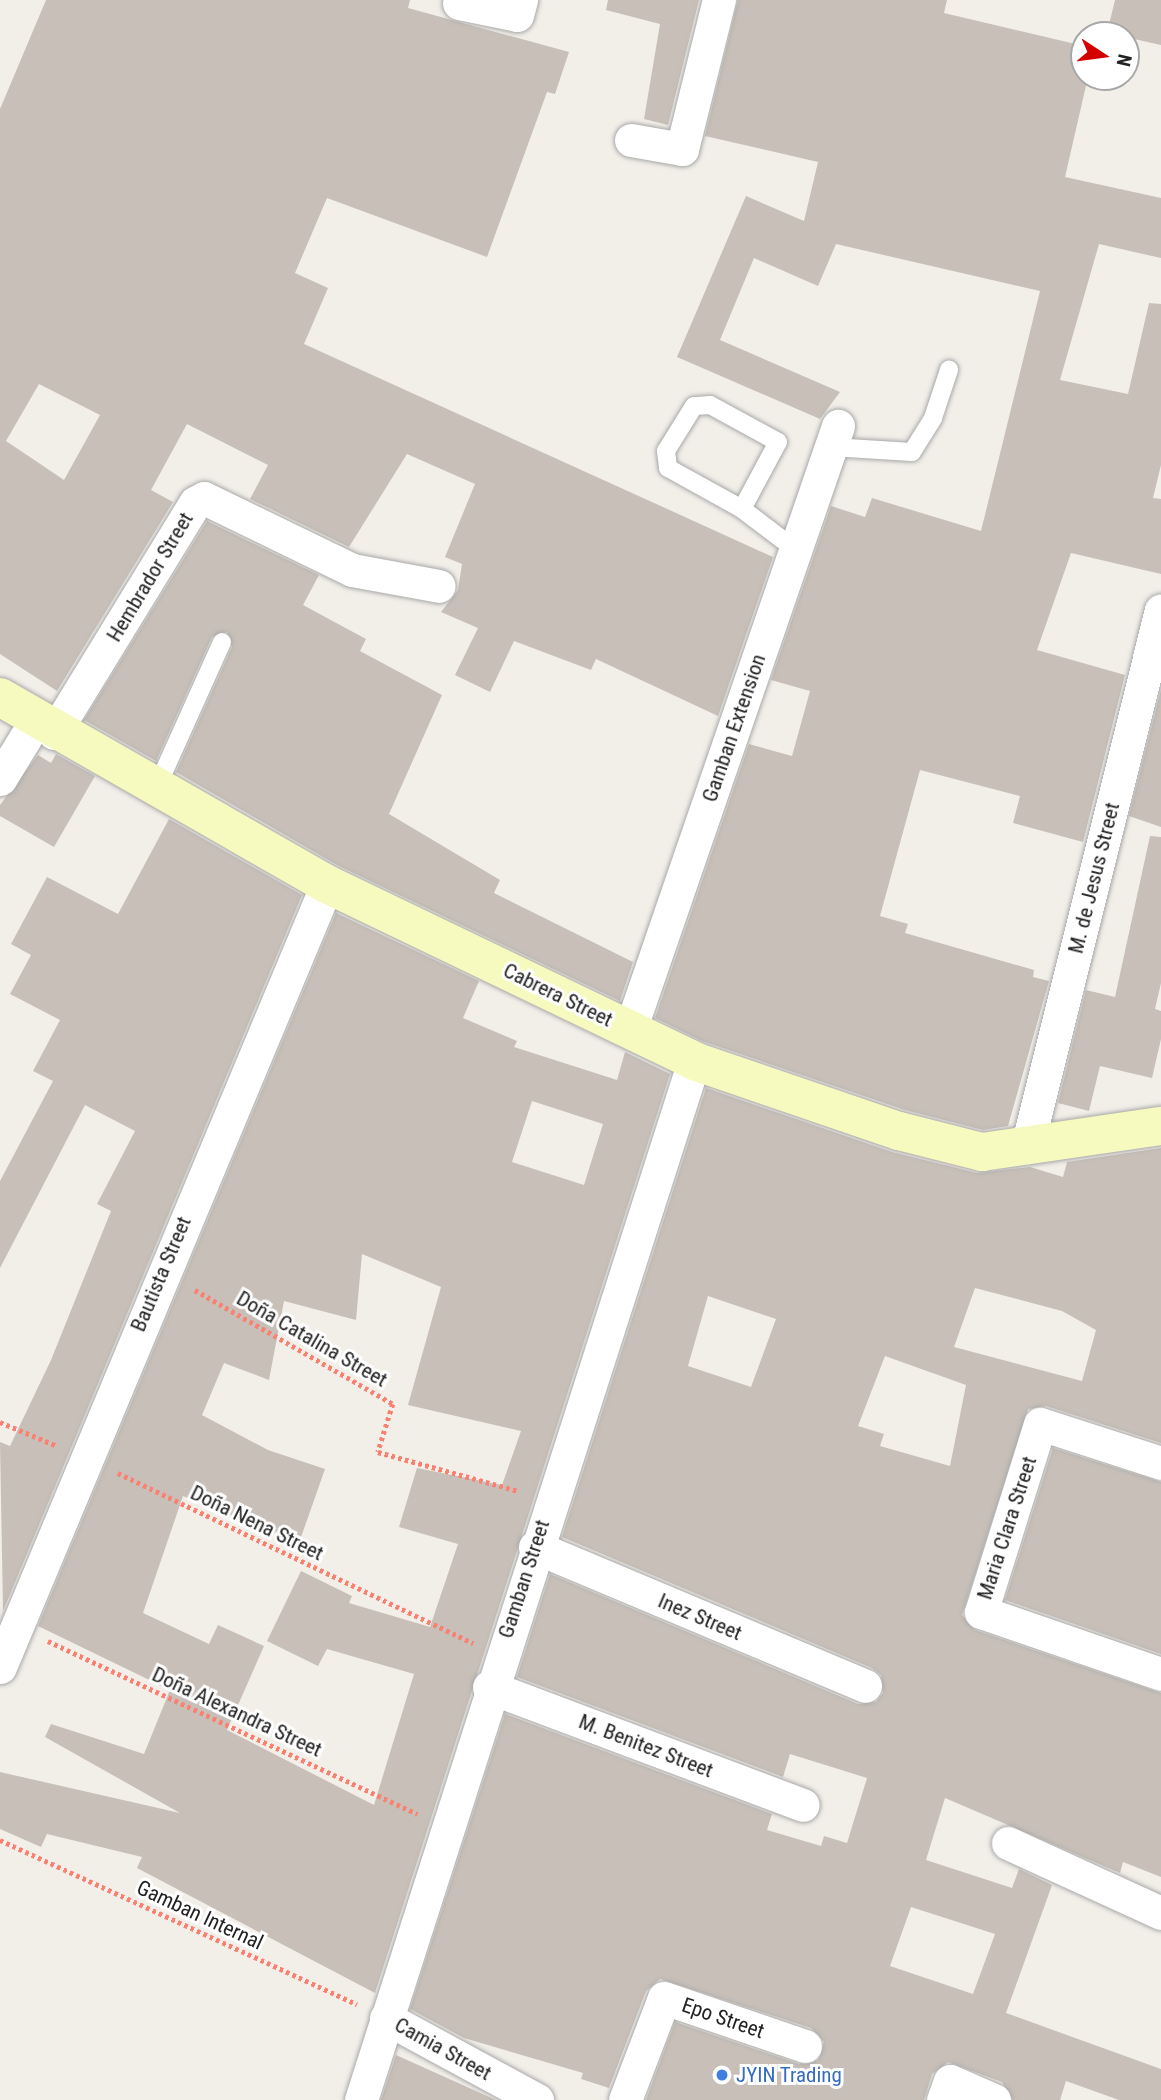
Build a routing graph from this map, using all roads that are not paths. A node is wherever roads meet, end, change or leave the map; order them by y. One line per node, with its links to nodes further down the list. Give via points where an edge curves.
1 (521, 0): 3 (street, via 517,15)
2 (719, 0): 4 (street, via 682,149)
3 (459, 3)
4 (631, 140)
5 (949, 370): 6 (lane, via 933,418 912,452)
6 (835, 436): 8 (street, Gamban Extension)
7 (742, 509): 7 (lane, via 664,462 694,406 710,405 778,442); 8 (lane)
8 (796, 550): 17 (street, Gamban Extension)
9 (439, 586): 13 (street, Hembrador Street, via 352,570 204,498 195,503)
10 (1161, 610): 20 (street, M. de Jesus Street)
11 (222, 642): 15 (lane)
12 (0, 697): 13 (street, Cabrera Street)
13 (44, 727): 14 (street); 15 (street, Cabrera Street)
14 (0, 779)
15 (156, 789): 16 (street, Cabrera Street)
16 (327, 884): 17 (street, Cabrera Street); 23 (street, Bautista Street, via 83,1457)
17 (630, 1030): 18 (street, Cabrera Street)
18 (694, 1061): 20 (street, Cabrera Street, via 898,1131 982,1152); 22 (street, Gamban Street)
19 (1161, 1126): 20 (street, Cabrera Street)
20 (1027, 1147)
21 (1161, 1464): 24 (street, Maria Clara Street, via 1040,1423 981,1612)
22 (535, 1547): 25 (street, Inez Street); 26 (street, Gamban Street)
23 (0, 1667)
24 (1161, 1674)
25 (865, 1686)
26 (488, 1687): 27 (street, M. Benitez Street); 30 (street, Gamban Street)
27 (803, 1805)
28 (1008, 1843): 29 (street)
29 (1161, 1913)
30 (386, 2018): 32 (street, Gamban Street); 33 (street, Camia Street)
31 (805, 2046): 34 (street, Epo Street, via 664,1998)
32 (361, 2100)
33 (537, 2100)
34 (625, 2100)
35 (943, 2100): 36 (street, via 950,2081)
36 (994, 2100)

